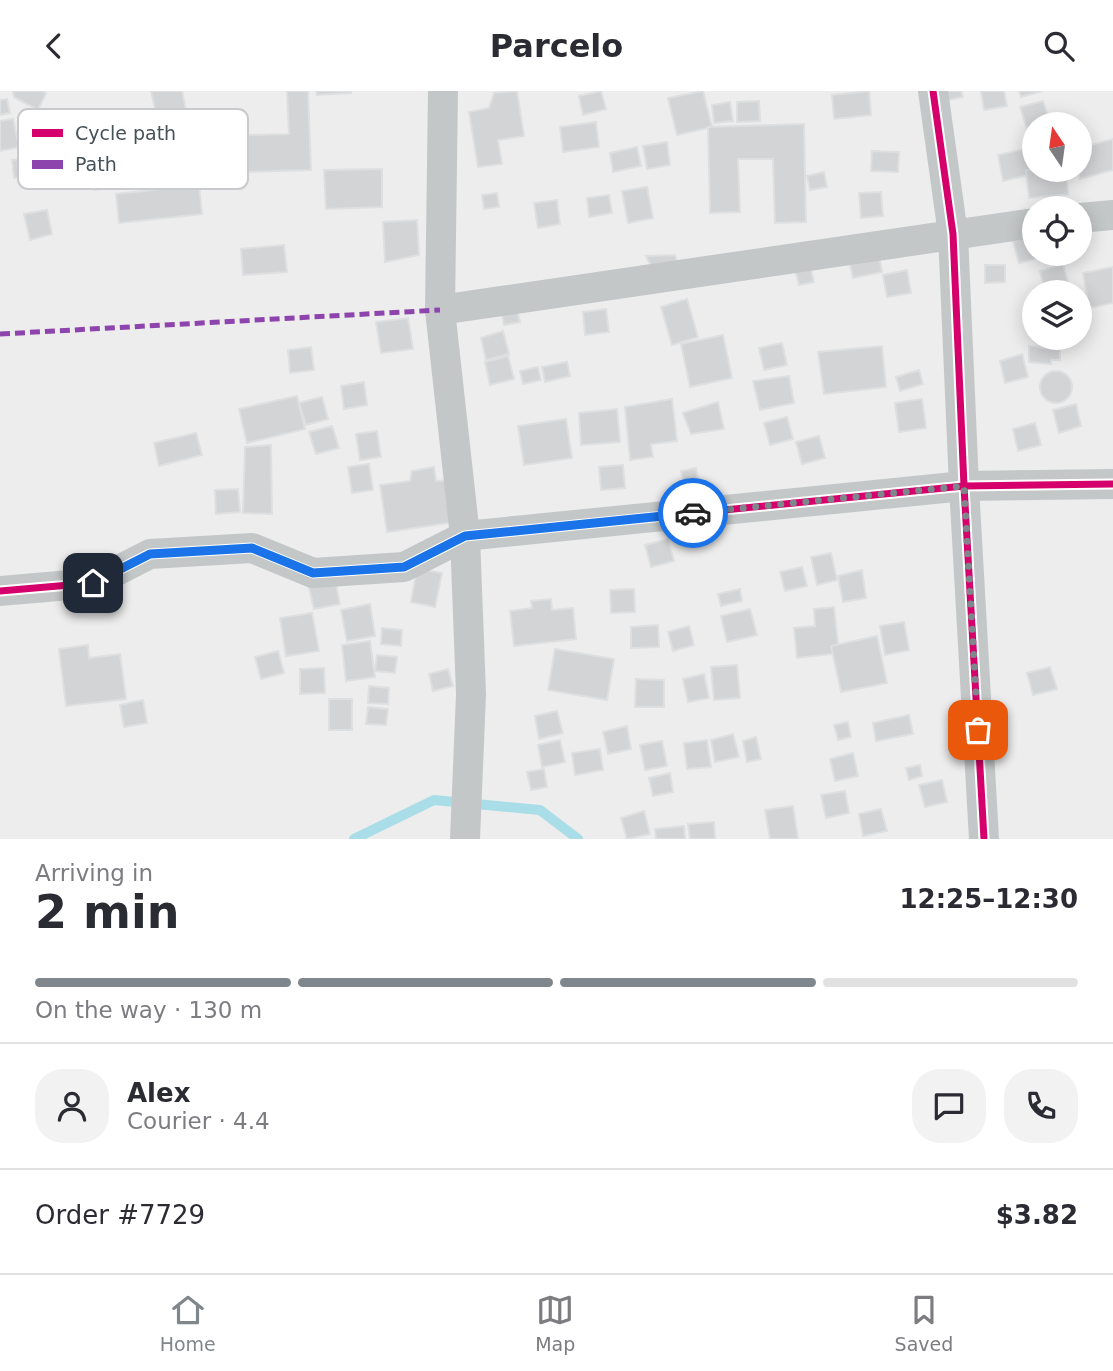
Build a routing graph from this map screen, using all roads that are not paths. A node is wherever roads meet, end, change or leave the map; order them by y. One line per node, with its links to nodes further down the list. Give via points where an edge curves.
1 (443, 91): 7 (street)
2 (933, 91): 6 (street)
3 (1113, 215): 4 (street)
4 (1092, 217)
5 (1022, 225): 6 (street)
6 (953, 234): 7 (street); 9 (street)
7 (440, 310): 10 (street)
8 (1113, 484): 9 (street)
9 (964, 486): 10 (street); 13 (street)
10 (465, 536): 11 (street, via 404,567 313,573 252,548 150,554 93,583); 12 (street, via 471,694)
11 (0, 591)
12 (465, 832)
13 (984, 839)

